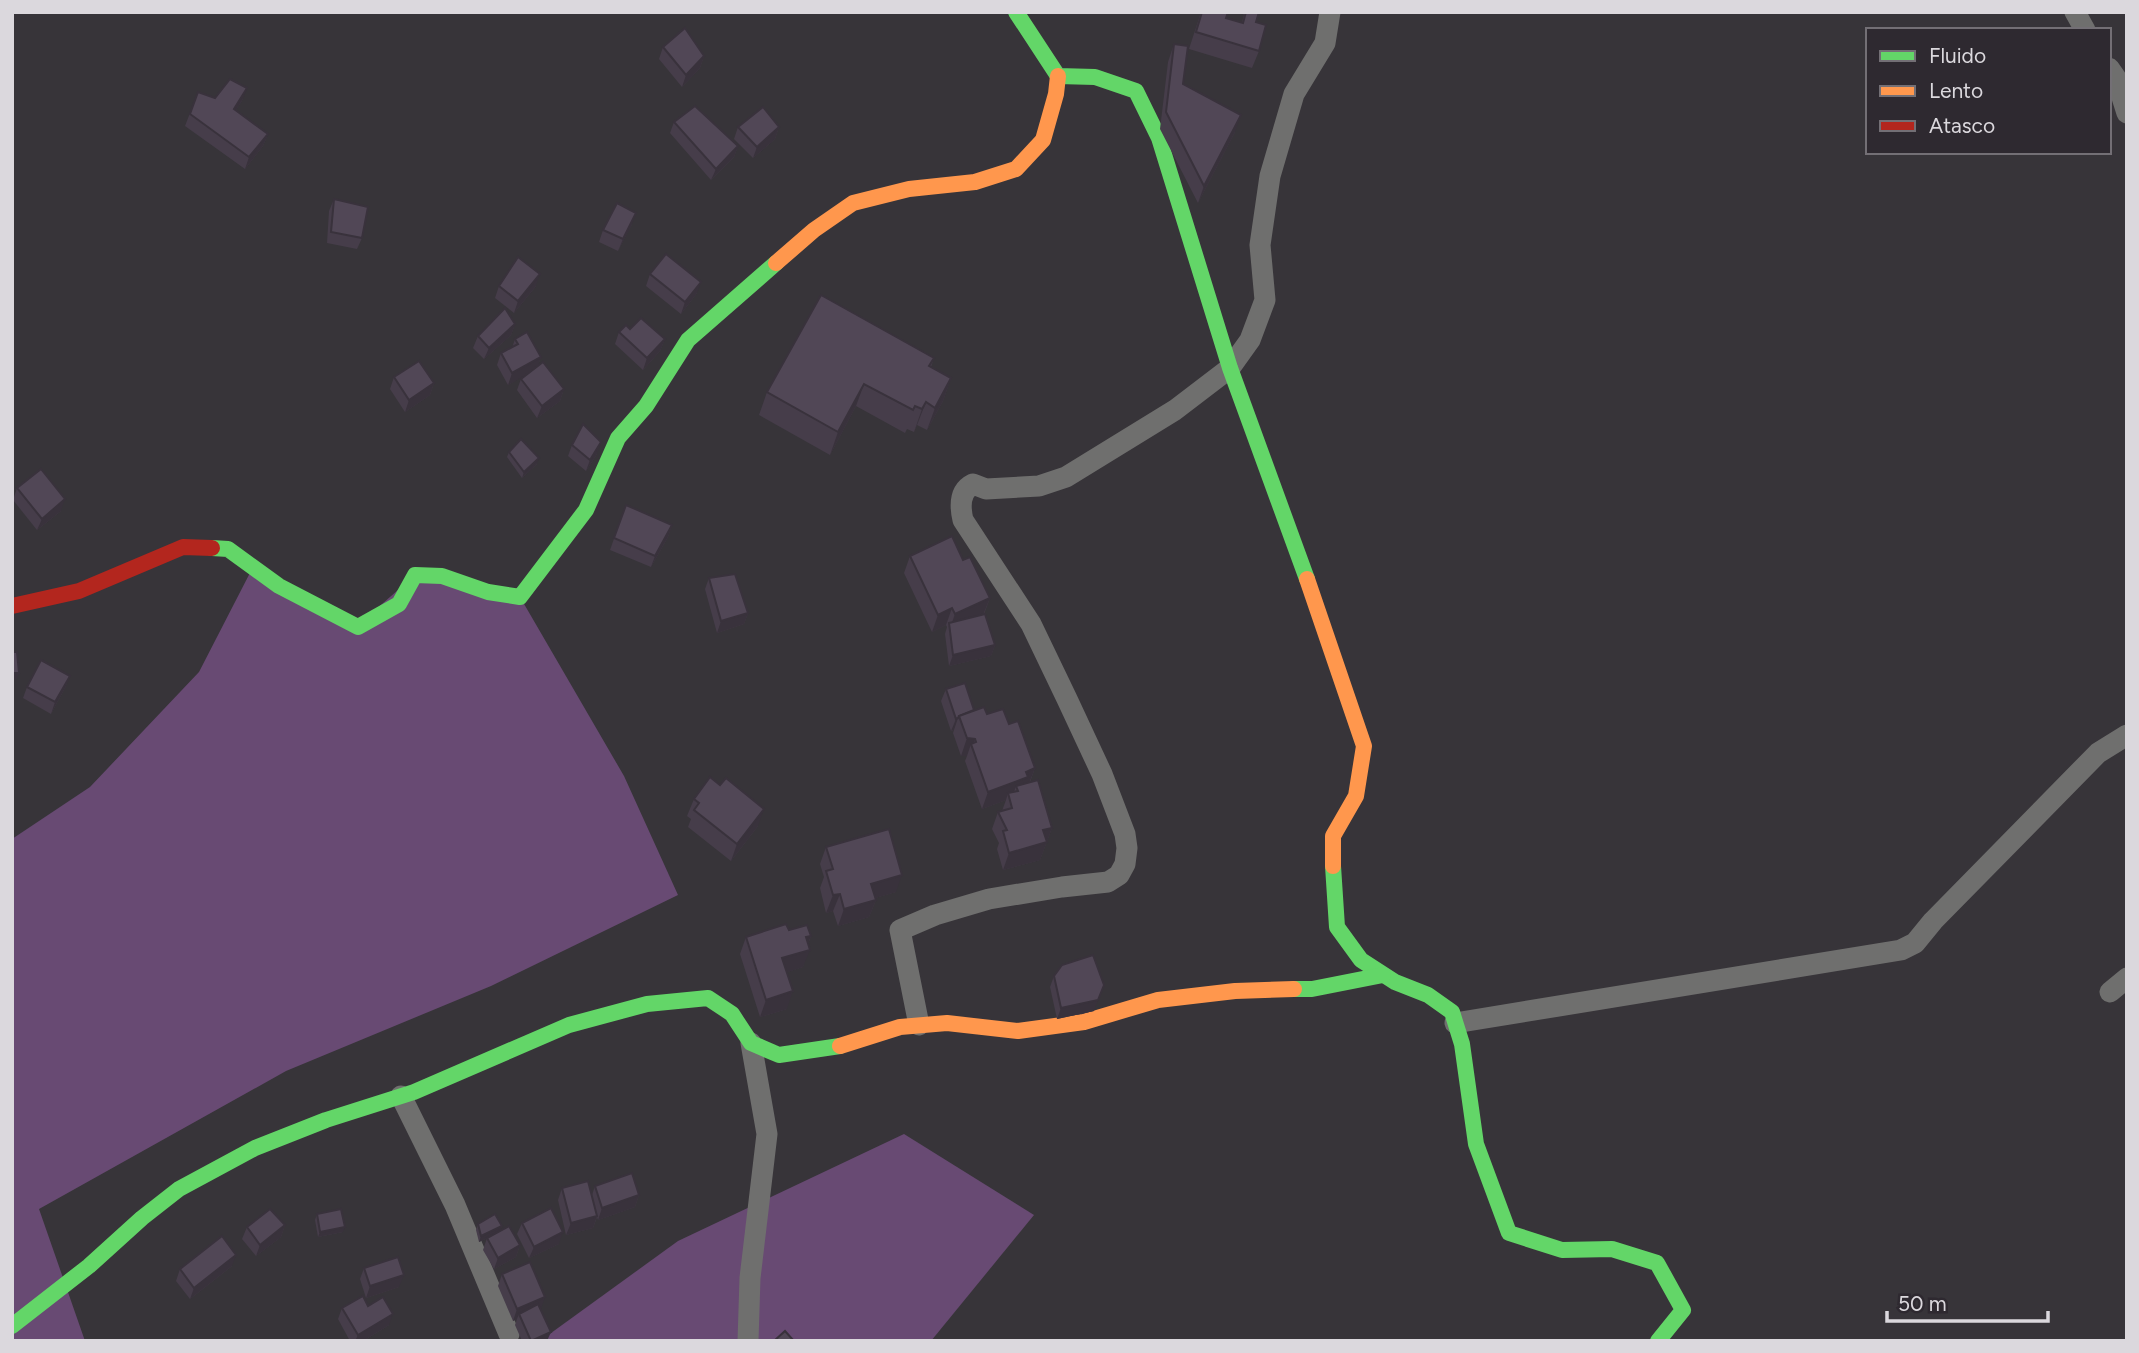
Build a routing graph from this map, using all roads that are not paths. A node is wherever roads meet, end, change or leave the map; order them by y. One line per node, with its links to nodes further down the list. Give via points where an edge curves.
1 (1016, 12): 6 (street)
2 (1330, 12): 8 (street, via 1325,43 1294,94 1270,176 1261,245 1265,300 1250,340)
3 (2074, 12): 4 (street)
4 (2084, 28)
5 (2111, 71): 7 (street)
6 (1058, 76): 8 (street, via 1095,77 1136,91 1159,138); 9 (street, via 1042,140 1016,169 975,182 909,189 853,203 814,230 688,340 646,406 618,438 586,510 520,597 442,576 415,575 399,604 358,626 279,586 228,549 183,547 79,591)
7 (2127, 113)
8 (1230, 368): 11 (street, via 1364,746 1356,796 1333,836 1333,888 1337,928 1361,960); 15 (street, via 1175,410 1066,477 1039,486 967,486 959,506 963,520 1031,624 1102,774 1127,848 1119,875 1108,882 989,899 900,930)
9 (12, 606)
10 (2127, 735): 14 (street, via 2098,753 1915,943 1901,950)
11 (1383, 975): 14 (street, via 1428,995 1452,1012); 15 (street, via 1312,989 1158,1000 1084,1022 1018,1031 947,1023)
12 (2127, 978): 13 (street, via 2110,992)
13 (2127, 996)
14 (1455, 1023): 21 (street, via 1476,1144 1509,1233 1562,1250 1612,1249 1657,1263 1683,1310)
15 (919, 1025): 16 (street, via 835,1047 779,1055)
16 (751, 1043): 17 (street, via 732,1014 708,998 647,1004 569,1025); 20 (street, via 766,1134)
17 (401, 1096): 18 (street, via 254,1148 179,1189); 19 (street, via 455,1205)
18 (12, 1326)
19 (509, 1334)
20 (748, 1341)
21 (1658, 1341)

